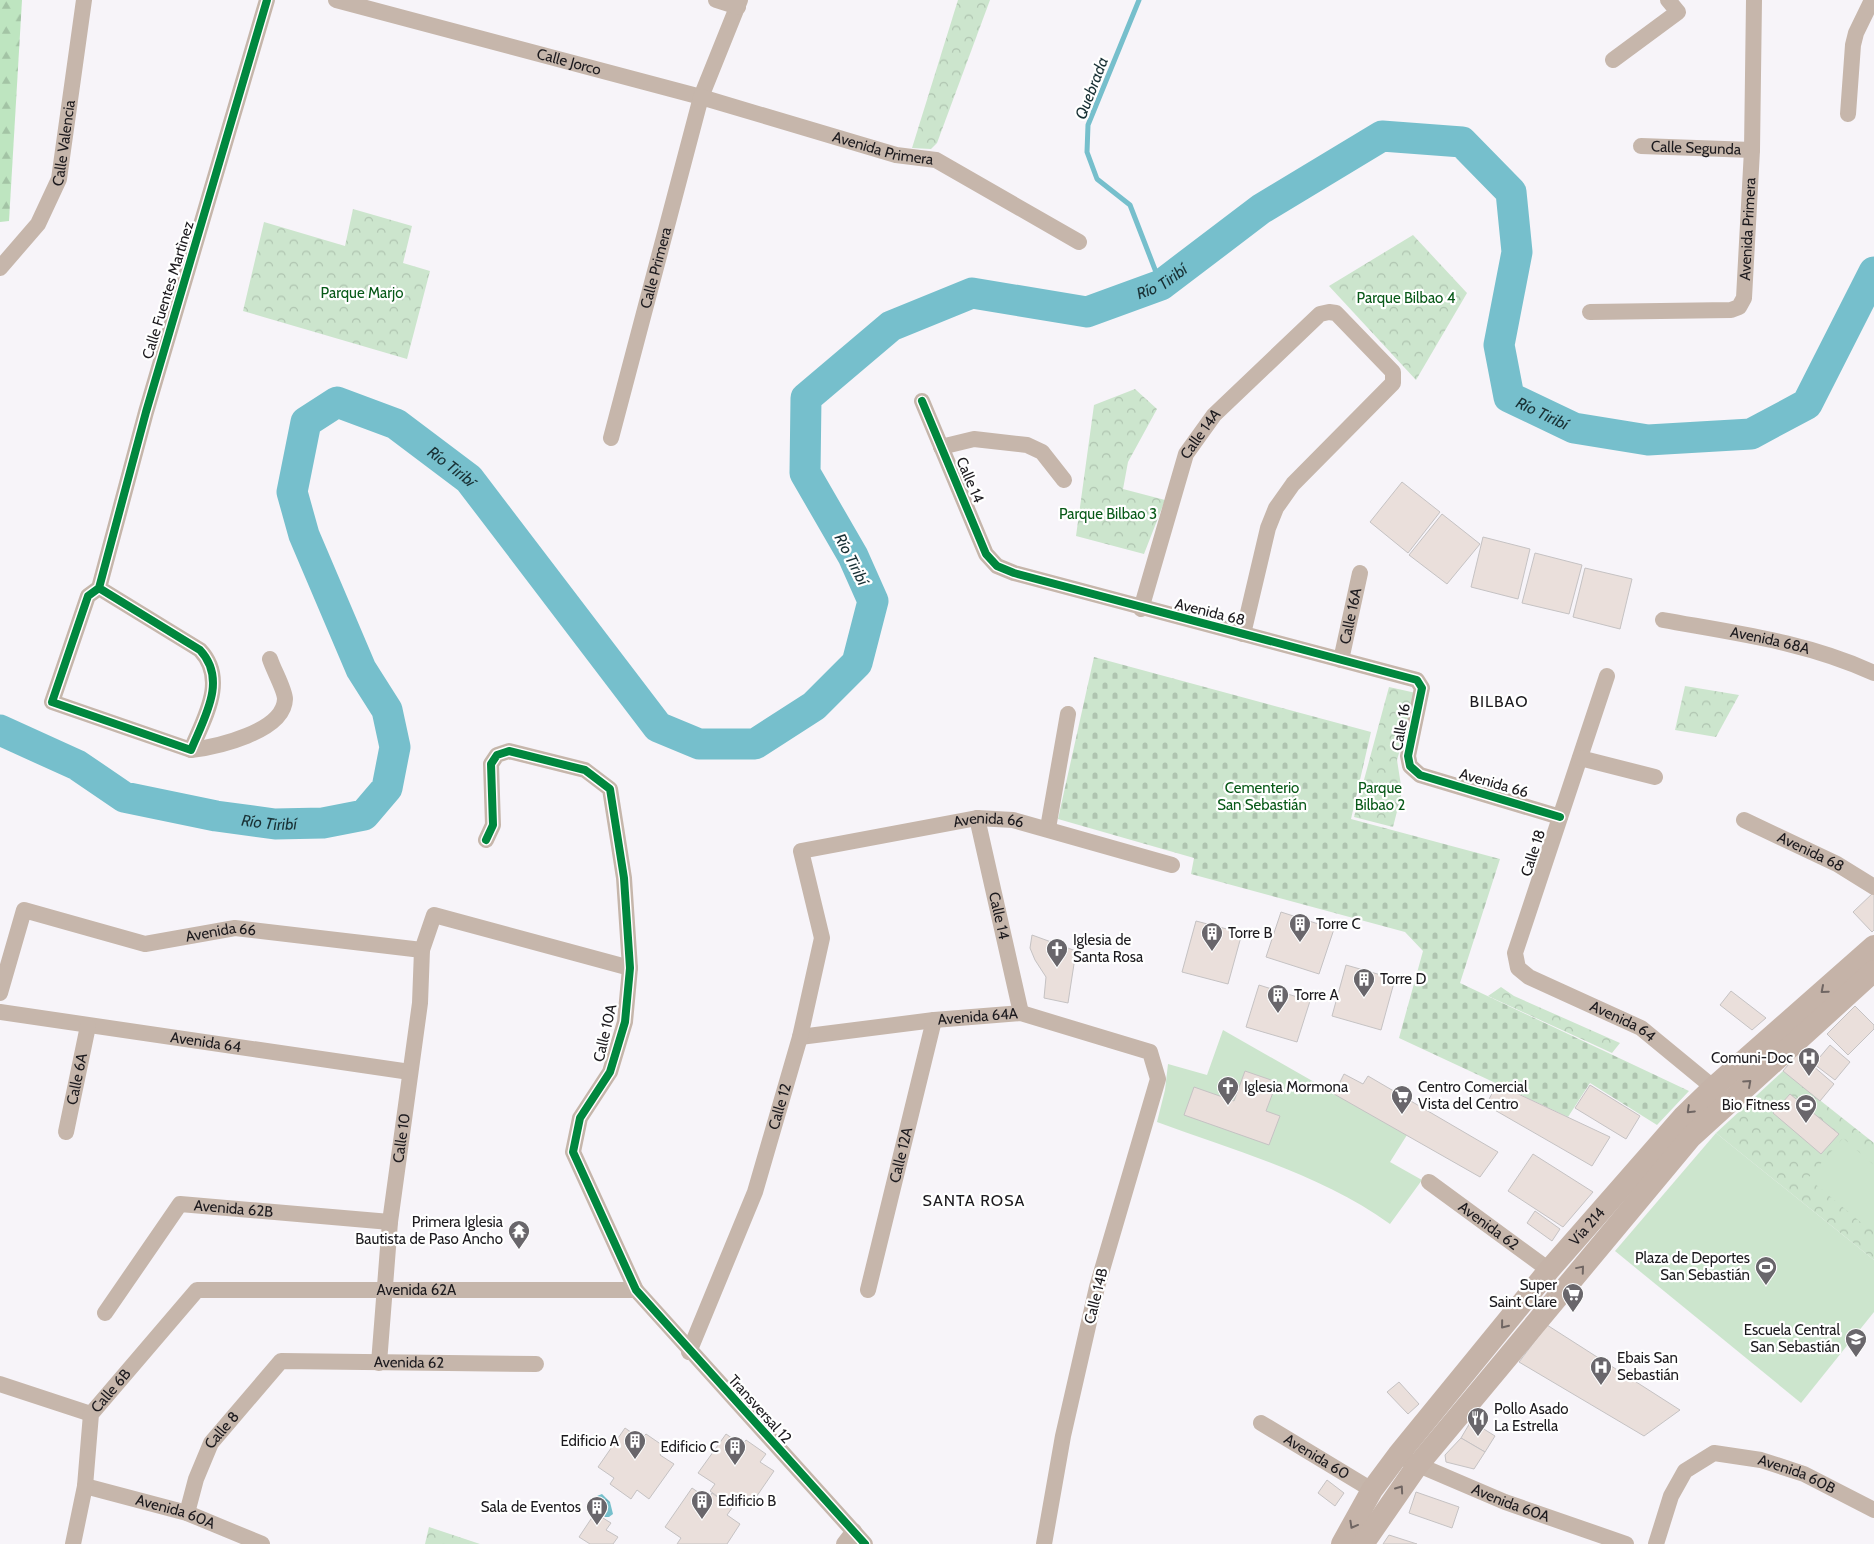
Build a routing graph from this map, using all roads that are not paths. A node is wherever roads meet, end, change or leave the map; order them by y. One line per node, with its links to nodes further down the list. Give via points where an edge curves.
1 (84, 0): 15 (street, Calle Valencia, via 59,179 38,224)
2 (267, 0): 23 (street, Calle Fuentes Martìnez)
3 (336, 0): 10 (street, Calle Jorco)
4 (716, 0): 8 (street)
5 (1668, 0): 9 (street, via 1678,12)
6 (1754, 0): 13 (street, Avenida Primera)
7 (1872, 0): 11 (street, via 1852,45)
8 (739, 3): 10 (street)
9 (1613, 60)
10 (701, 97): 14 (street, Avenida Primera, via 896,155 936,160); 18 (street, Calle Primera)
11 (1848, 114)
12 (1641, 146): 13 (street, Calle Segunda)
13 (1752, 150): 16 (street, Avenida Primera, via 1744,298 1739,306 1731,310)
14 (1079, 242)
15 (0, 268)
16 (1590, 312)
17 (922, 400): 19 (street, Calle 14)
18 (611, 438)
19 (941, 447): 20 (street, via 974,439 1027,445 1042,452); 21 (street, Calle 14, via 986,554)
20 (1064, 480)
21 (998, 566): 24 (street, Avenida 68)
22 (1360, 573): 28 (street, Calle 16A)
23 (98, 588): 33 (street, via 200,650 209,660 213,696); 33 (street, Calle Fuentes Martìnez, via 88,596 52,702)
24 (1141, 608): 26 (street, Avenida 68); 26 (street, Calle 14A, via 1178,476 1196,438 1214,415 1320,314 1336,313 1394,372 1393,383 1293,484 1276,508 1268,528)
25 (1663, 620): 29 (street, Avenida 68A, via 1786,642 1830,654)
26 (1243, 634): 28 (street, Avenida 68)
27 (270, 659): 33 (street, via 285,699 281,710 261,731 211,748)
28 (1341, 660): 31 (street, Avenida 68)
29 (1874, 674)
30 (1607, 676): 34 (street, Calle 18)
31 (1417, 680): 35 (street, Calle 16, via 1422,688 1408,756 1410,766)
32 (1068, 714): 40 (street)
33 (191, 750)
34 (1580, 758): 36 (street); 37 (street, Calle 18)
35 (1420, 775): 37 (street, Avenida 66)
36 (1655, 777)
37 (1560, 817): 47 (street, Calle 18)
38 (977, 818): 40 (street, Avenida 66, via 1014,820); 42 (street, Avenida 66); 52 (street, Calle 14)
39 (1744, 820): 44 (street, Avenida 68, via 1837,864)
40 (1048, 828): 43 (street, Avenida 66)
41 (486, 840): 48 (street, Calle 10A, via 493,825 491,764 497,755 509,751 584,770 610,789 624,878)
42 (801, 851): 55 (street, Calle 12, via 822,938)
43 (1172, 865)
44 (1874, 886)
45 (1874, 946): 49 (main road, Vía 214)
46 (422, 950): 48 (street, Calle 10, via 434,915); 50 (street, Avenida 66, via 235,928 145,944 24,910); 57 (street, Calle 10, via 420,1003)
47 (1515, 953): 58 (street, Avenida 64, via 1518,968 1529,977 1641,1028)
48 (630, 968): 65 (street, Calle 10A, via 625,1022 610,1072 580,1118 573,1152)
49 (1866, 977): 58 (main road, Vía 214)
50 (0, 993)
51 (0, 1012): 54 (street, Avenida 64)
52 (1022, 1013): 53 (street, Avenida 64A); 56 (street, Avenida 64A)
53 (934, 1020): 55 (street, Avenida 64A); 66 (street, Calle 12A)
54 (88, 1026): 57 (street, Avenida 64); 59 (street, Calle 6A)
55 (800, 1037): 68 (street, Calle 12, via 755,1192)
56 (1150, 1052): 84 (street, Calle 14B, via 1158,1079 1097,1287 1063,1436)
57 (410, 1072): 61 (street, Calle 10)
58 (1721, 1094): 62 (main road, Vía 214, one-way to 62, via 1683,1117); 75 (main road, Vía 214, one-way to 58, via 1691,1137)
59 (66, 1132)
60 (1429, 1182): 62 (street, Avenida 62)
61 (390, 1222): 63 (street, Calle 10); 67 (street, Avenida 62B, via 180,1204)
62 (1549, 1270): 75 (main road, Vía 214, one-way to 75)
63 (385, 1289): 64 (street, Avenida 62A); 65 (street, Avenida 62A); 70 (street, Calle 10)
64 (197, 1290): 73 (street, Calle 6B)
65 (636, 1290): 68 (street, Transversal 12)
66 (868, 1290)
67 (105, 1313)
68 (689, 1352): 80 (street, Transversal 12)
69 (281, 1361): 70 (street, Avenida 62); 79 (street, Calle 8, via 211,1444 196,1479)
70 (379, 1363): 71 (street, Avenida 62)
71 (536, 1364)
72 (0, 1384): 73 (street)
73 (91, 1414): 76 (street, Calle 6B)
74 (1261, 1423): 77 (street, Avenida 60)
75 (1407, 1460): 77 (main road, Vía 214); 86 (main road, Vía 214, one-way to 75); 87 (street, Avenida 60A, via 1505,1502)
76 (85, 1486): 79 (street, Avenida 60A); 81 (street, Calle 6B)
77 (1372, 1490): 85 (main road, Vía 214, one-way to 85)
78 (1874, 1510): 88 (street, Avenida 60B, via 1804,1474 1761,1460 1714,1453 1685,1471 1671,1496)
79 (187, 1513): 82 (street, Avenida 60A)
80 (849, 1538): 83 (street, Transversal 12)
81 (74, 1544)
82 (262, 1544)
83 (865, 1544)
84 (1044, 1544)
85 (1342, 1544)
86 (1363, 1544)
87 (1626, 1544)
88 (1656, 1544)

